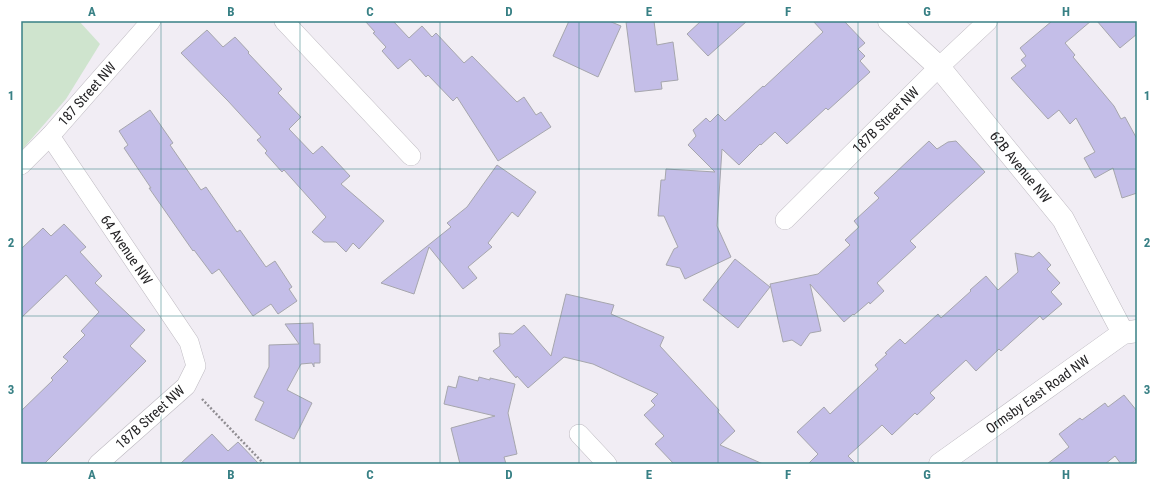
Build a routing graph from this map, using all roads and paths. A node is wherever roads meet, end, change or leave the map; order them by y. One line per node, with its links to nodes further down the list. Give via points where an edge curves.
1 (151, 21): 6 (street, 187 Street NW)
2 (284, 21): 7 (street)
3 (889, 21): 5 (street, 62B Avenue NW)
4 (988, 21): 5 (street, 187B Street NW)
5 (939, 67): 9 (street, 187B Street NW); 10 (street, 62B Avenue NW, via 1063,219)
6 (50, 136): 8 (street, 187 Street NW); 11 (street, 64 Avenue NW, via 189,342)
7 (411, 156)
8 (21, 165)
9 (785, 220)
10 (1130, 332): 17 (street, Ormsby East Road NW)
11 (196, 366): 12 (street, 187B Street NW)
12 (186, 386): 14 (street, 187B Street NW); 15 (path, via 206,402)
13 (579, 434): 16 (street)
14 (98, 464)
15 (264, 464)
16 (607, 464)
17 (940, 464)

